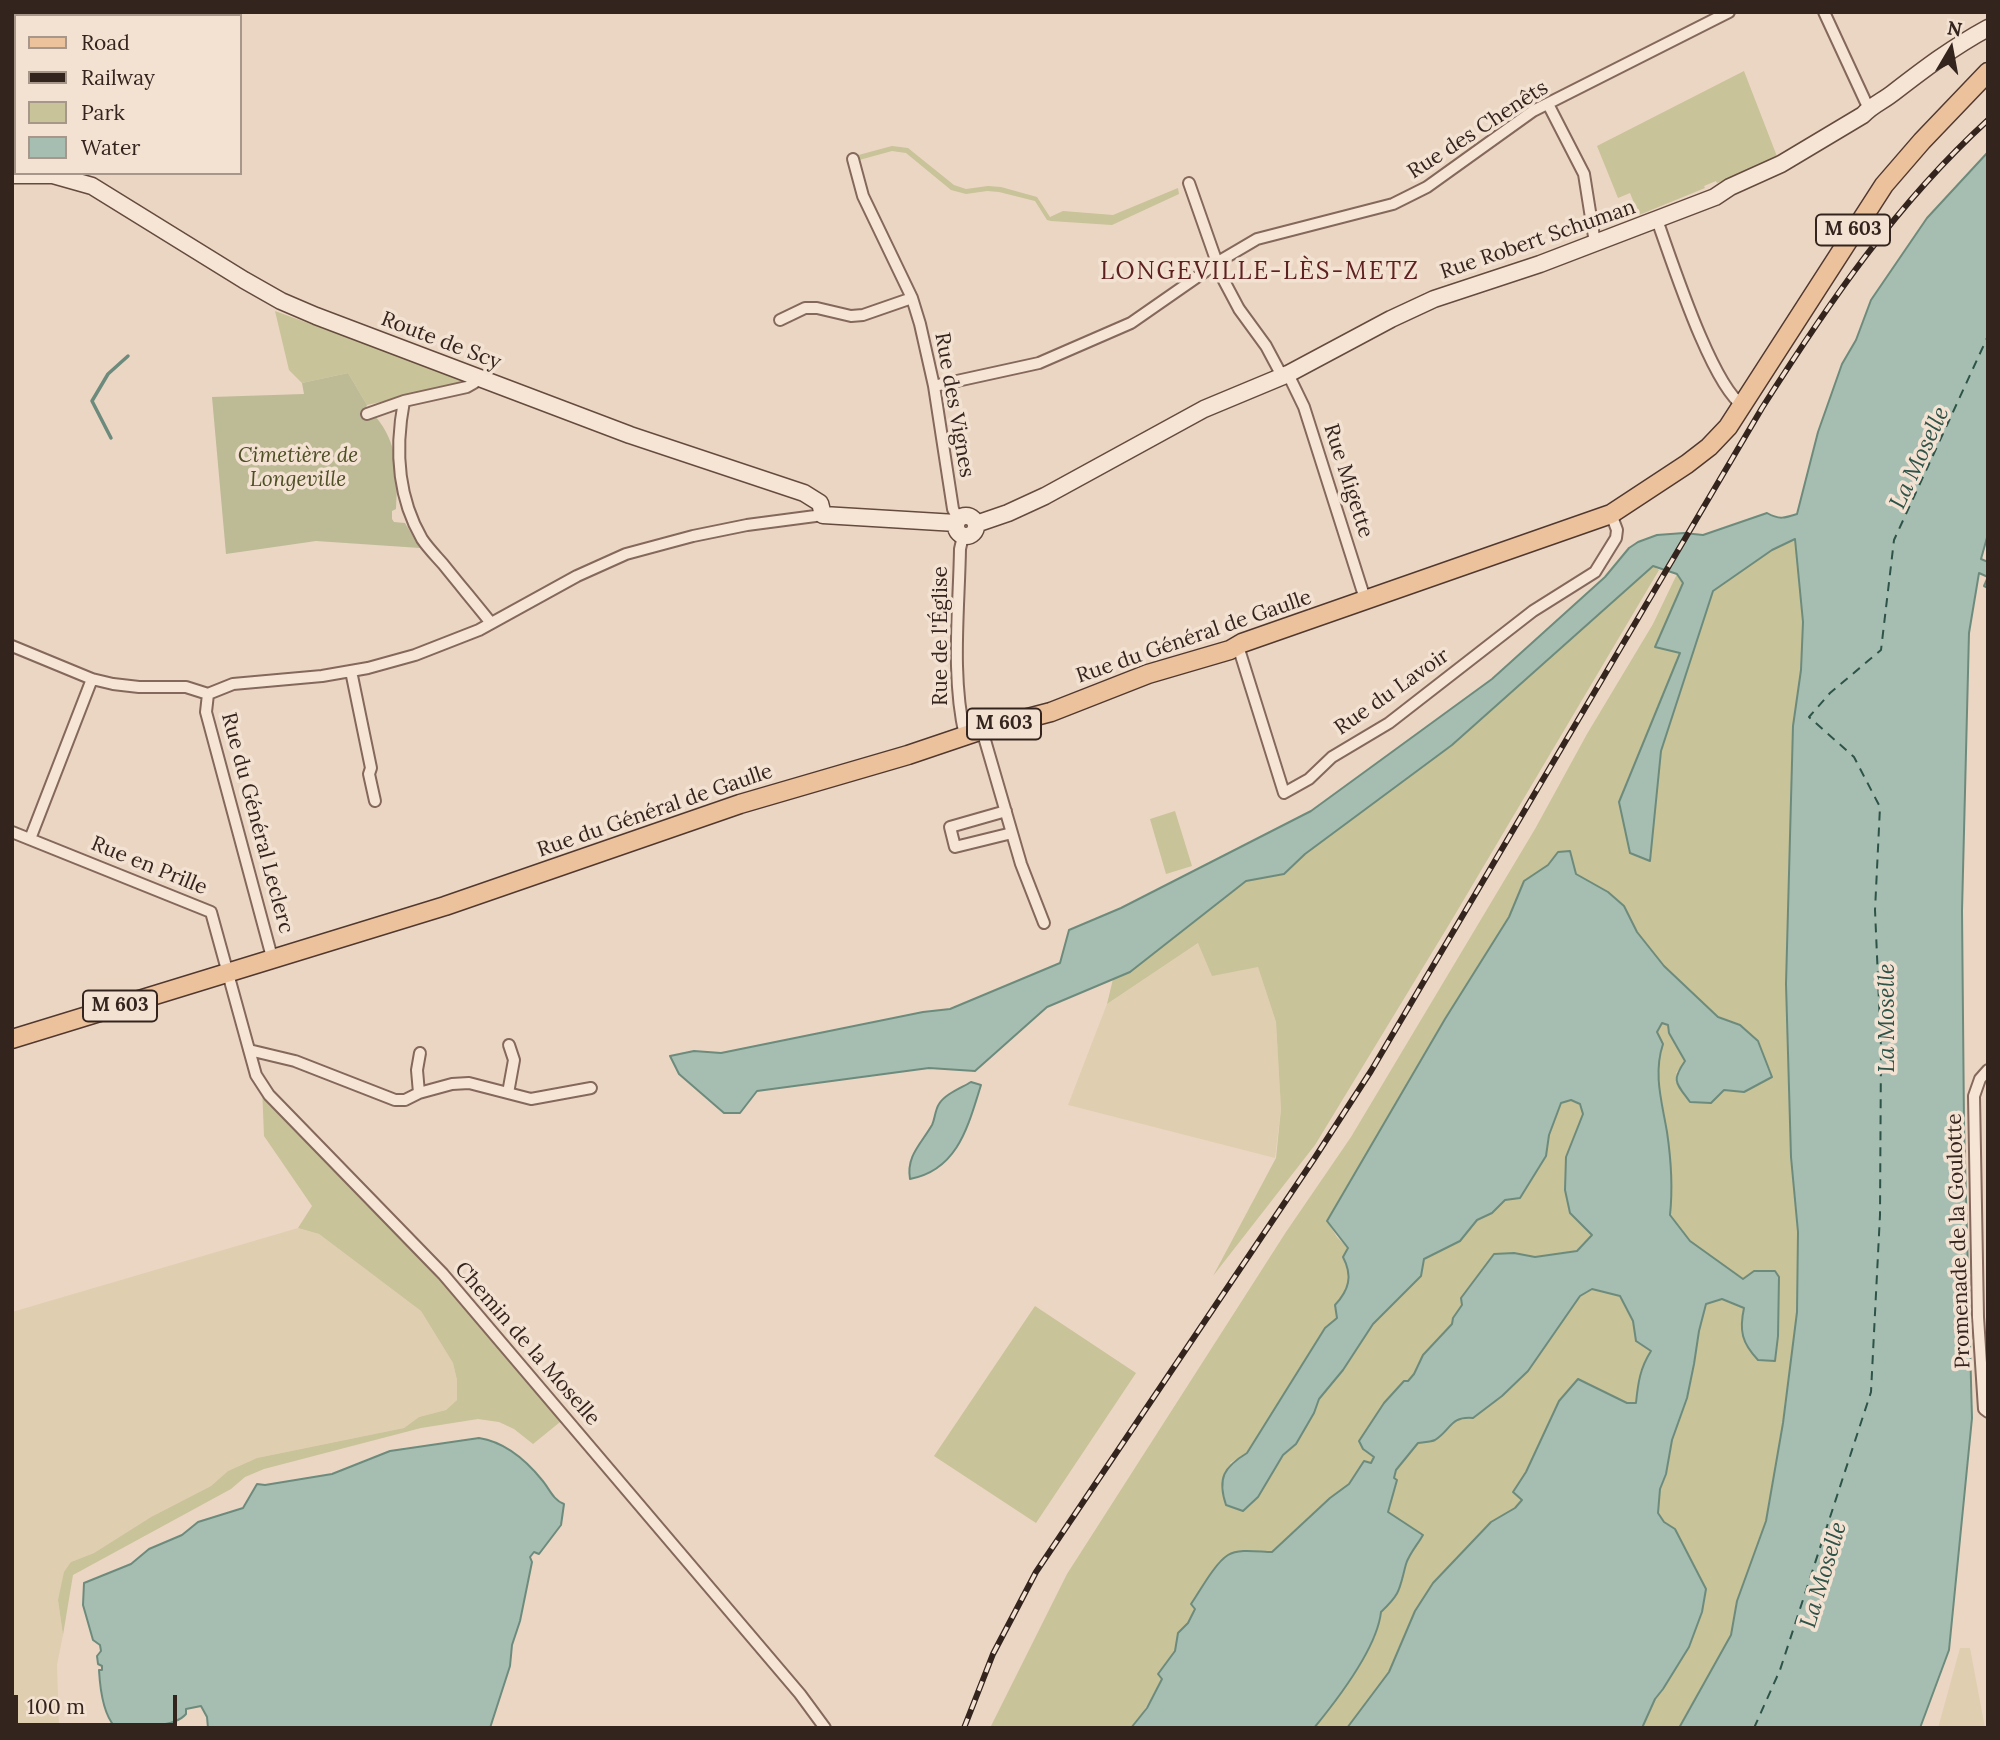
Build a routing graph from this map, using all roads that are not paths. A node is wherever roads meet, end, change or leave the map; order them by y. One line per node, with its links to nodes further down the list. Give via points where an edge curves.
1 (1729, 12): 5 (street, Rue des Chenêts)
2 (1824, 12): 6 (street)
3 (1988, 28): 6 (street, Rue Robert Schuman)
4 (1988, 72): 20 (main road, Rue du Général de Gaulle / M 603, via 1884,186)
5 (1548, 104): 12 (street, via 1584,174); 13 (street, Rue des Chenêts, via 1410,197 1257,239)
6 (1868, 107): 11 (street, Rue Robert Schuman, via 1863,115 1782,164)
7 (853, 159): 14 (street, Rue des Vignes, via 863,196)
8 (12, 175): 9 (street, Route de Scy)
9 (53, 175): 17 (street, Route de Scy, via 104,193 281,300)
10 (1189, 183): 13 (street, Rue Migette)
11 (1657, 220): 12 (street, Rue Robert Schuman); 20 (street, via 1714,368)
12 (1595, 243): 16 (street, Rue Robert Schuman, via 1434,299)
13 (1218, 263): 16 (street, Rue Migette, via 1239,309); 18 (street, Rue des Chenêts, via 1131,323 1051,358)
14 (912, 298): 15 (street, via 863,315 805,308); 18 (street, Rue des Vignes)
15 (780, 320)
16 (1285, 375): 24 (street, Rue Robert Schuman, via 1204,409 1045,496 976,524 973,534); 25 (street, Rue Migette, via 1304,407)
17 (477, 377): 19 (street, via 467,387); 23 (street, Route de Scy, via 641,439 804,493 820,503)
18 (934, 386): 24 (street, Rue des Vignes)
19 (404, 401): 21 (street); 26 (street, via 398,450 412,516 423,540)
20 (1743, 406): 22 (main road, Rue du Général de Gaulle / M 603, via 1710,447)
21 (367, 414)
22 (1611, 514): 25 (main road, Rue du Général de Gaulle / M 603); 28 (street, Rue du Lavoir, via 1616,538 1595,572 1533,611 1389,723 1284,793)
23 (823, 515): 24 (street); 26 (street, via 747,525 626,554)
24 (959, 526): 32 (street, Rue de l'Église, via 959,705)
25 (1366, 602): 28 (main road, Rue du Général de Gaulle / M 603)
26 (491, 623): 29 (street, via 415,655)
27 (12, 646): 30 (street)
28 (1238, 646): 32 (main road, Rue du Général de Gaulle / M 603, via 1148,674 1051,712)
29 (351, 671): 31 (street, via 233,684); 33 (street, via 372,768)
30 (92, 679): 31 (street, via 138,687 186,687); 37 (street)
31 (208, 694): 39 (street, Rue du Général Leclerc, via 206,712)
32 (973, 733): 34 (street, Rue de l'Église); 39 (main road, Rue du Général de Gaulle / M 603, via 740,804)
33 (374, 801)
34 (1006, 811): 36 (street, Rue de l'Église); 36 (street, via 950,827 955,847)
35 (12, 832): 37 (street, Rue en Prille)
36 (1012, 833): 38 (street, Rue de l'Église)
37 (30, 839): 40 (street, Rue en Prille, via 205,908 214,918)
38 (1044, 923)
39 (273, 961): 40 (main road, Rue du Général de Gaulle / M 603)
40 (229, 974): 41 (main road, M 603); 43 (street, Chemin de la Moselle)
41 (12, 1039)
42 (509, 1045): 48 (street, via 514,1060)
43 (249, 1050): 47 (street, via 295,1061 395,1100); 50 (street, Chemin de la Moselle, via 269,1095 443,1274)
44 (420, 1053): 47 (street)
45 (1988, 1070): 49 (street, Promenade de la Goulotte, via 1974,1096 1978,1317 1984,1409)
46 (591, 1088): 48 (street, via 531,1099)
47 (419, 1093): 48 (street, via 469,1083)
48 (508, 1093)
49 (1988, 1412)
50 (825, 1728)

